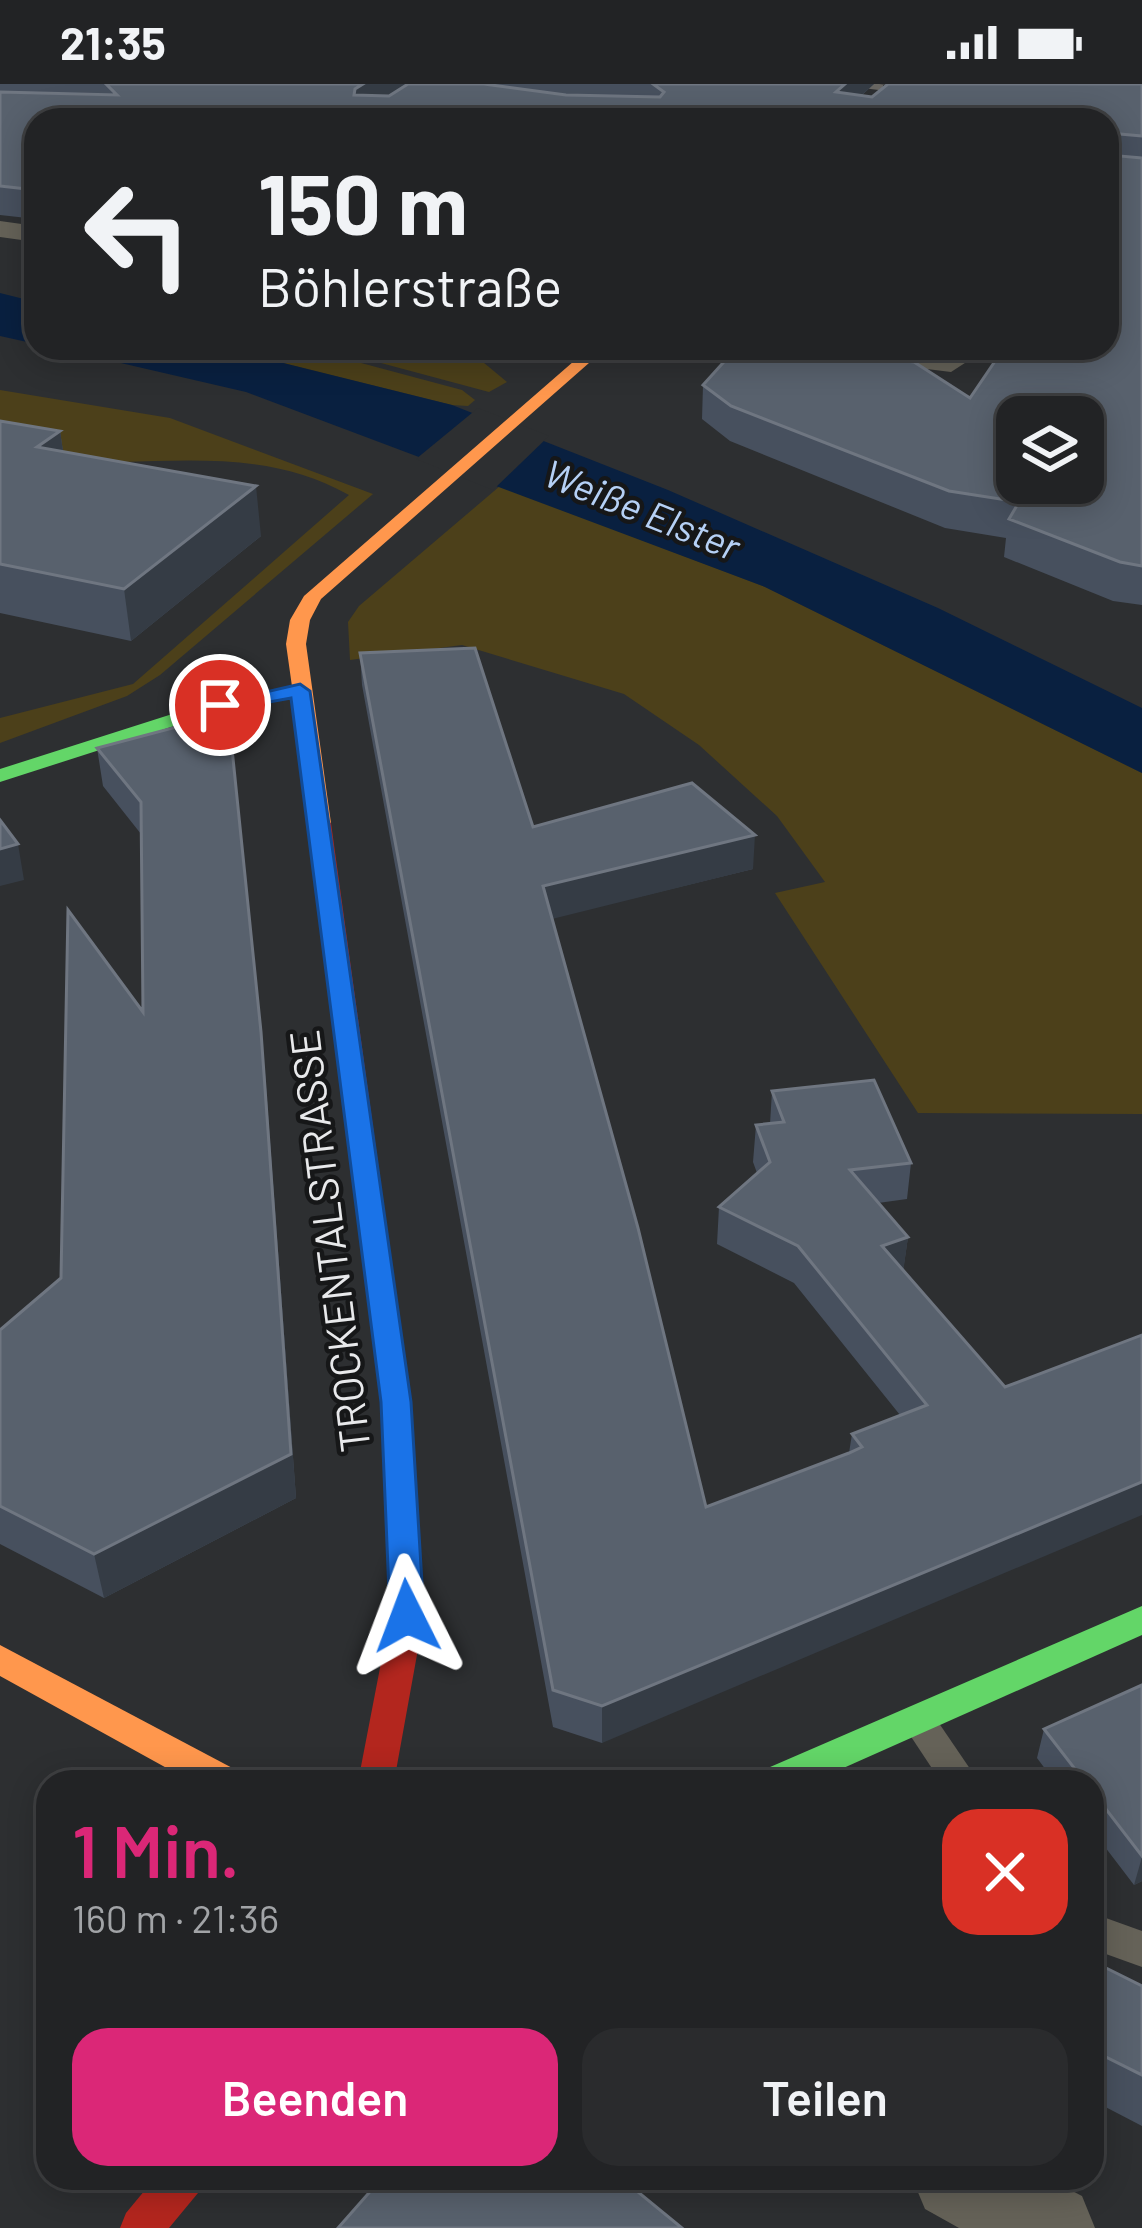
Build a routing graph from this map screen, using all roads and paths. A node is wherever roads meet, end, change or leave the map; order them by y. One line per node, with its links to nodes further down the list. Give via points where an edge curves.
1 (583, 360): 2 (main road, TROCKENTALSTRASSE, via 314,596 296,644)
2 (300, 691): 3 (main road, via 220,705); 8 (main road, TROCKENTALSTRASSE, via 396,1402 407,1616)
3 (0, 776)
4 (1142, 1620): 6 (main road)
5 (0, 1659): 7 (main road)
6 (916, 1717): 9 (main road); 10 (lane)
7 (203, 1770)
8 (378, 1770)
9 (800, 1770)
10 (953, 1770)
11 (1104, 1935): 12 (lane)
12 (1142, 1949)
13 (173, 2190): 15 (main road)
14 (979, 2190): 16 (street)
15 (141, 2228)
16 (1050, 2228)

